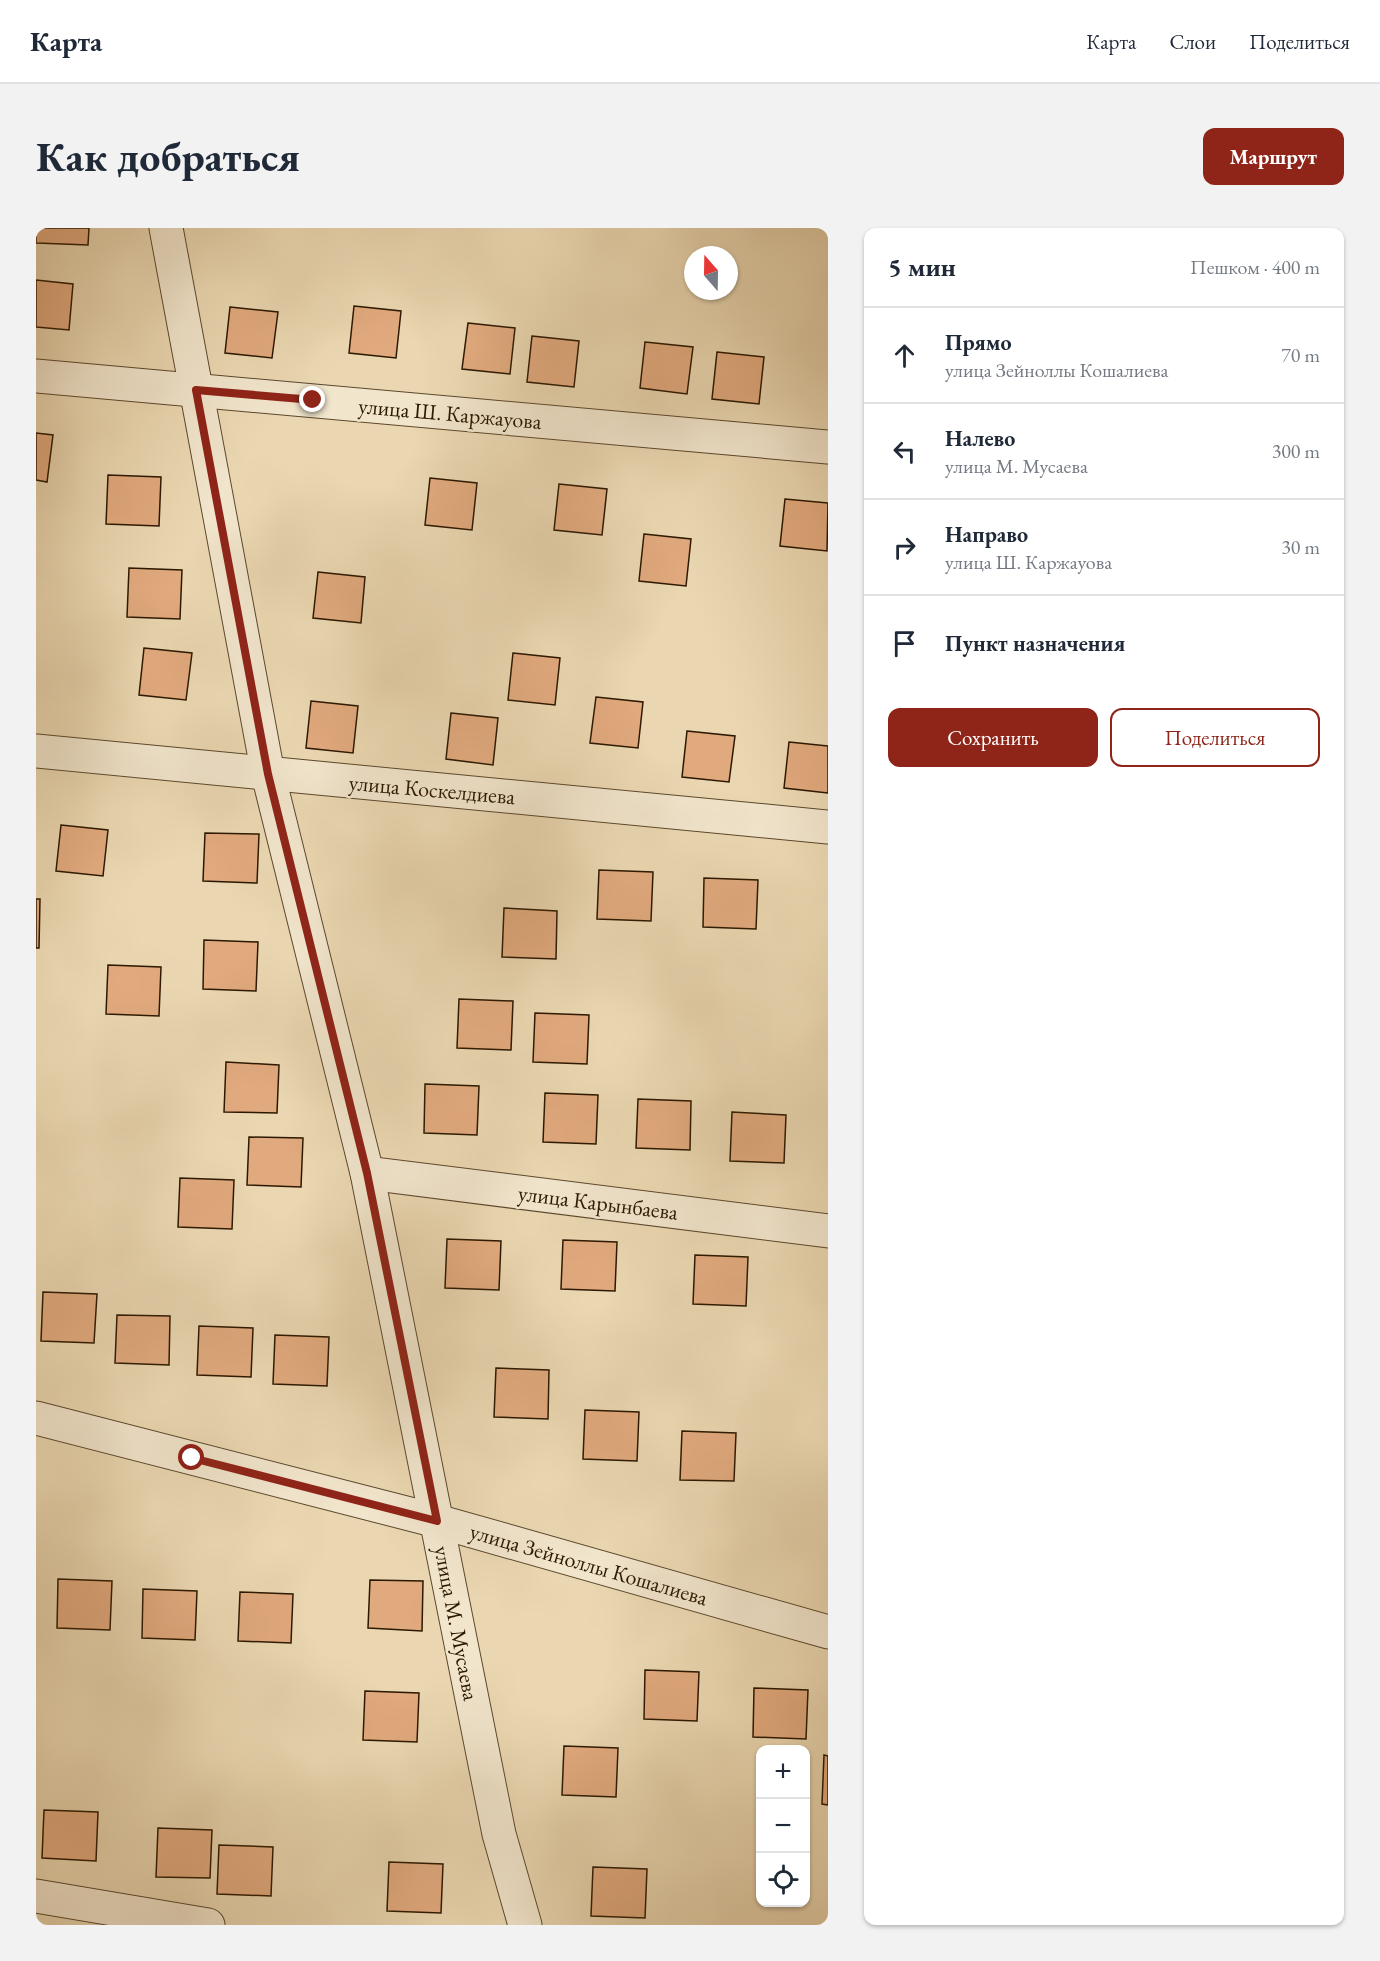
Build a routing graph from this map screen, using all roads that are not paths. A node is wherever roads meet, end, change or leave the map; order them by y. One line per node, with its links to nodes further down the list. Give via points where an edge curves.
1 (166, 228): 3 (street, улица М. Мусаева)
2 (36, 376): 3 (street, улица Ш. Каржауова)
3 (196, 390): 4 (street, улица Ш. Каржауова); 6 (street, улица М. Мусаева)
4 (828, 447)
5 (36, 751): 6 (street, улица Коскелдиева)
6 (268, 774): 7 (street, улица Коскелдиева); 8 (street, улица М. Мусаева)
7 (828, 827)
8 (367, 1173): 9 (street, улица Карынбаева); 11 (street, улица М. Мусаева)
9 (828, 1231)
10 (36, 1418): 11 (street, улица Зейноллы Кошалиева)
11 (437, 1521): 12 (street, улица Зейноллы Кошалиева); 15 (street, улица М. Мусаева, via 500,1834)
12 (828, 1632)
13 (36, 1896): 14 (street)
14 (208, 1925)
15 (525, 1925)

